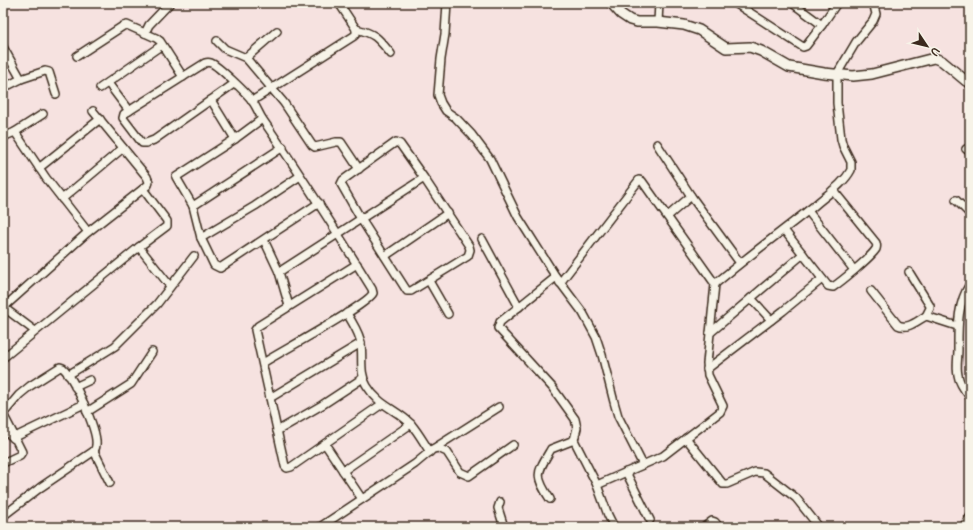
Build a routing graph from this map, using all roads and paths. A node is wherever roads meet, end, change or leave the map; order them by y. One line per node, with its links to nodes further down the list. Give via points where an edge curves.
1 (170, 3): 12 (street)
2 (339, 3): 13 (street)
3 (447, 3): 76 (street, via 438,94 441,103 472,135 490,159 518,217)
4 (611, 3): 10 (street, via 630,20)
5 (659, 3): 10 (street)
6 (735, 3): 11 (street, via 801,47 806,46)
7 (792, 3): 11 (street)
8 (837, 3): 11 (street)
9 (870, 3): 21 (street, via 874,6 876,14)
10 (658, 22): 21 (street, via 694,28 726,48 750,47 761,50 789,67)
11 (822, 25)
12 (147, 29): 16 (street); 19 (street, via 125,25)
13 (356, 29): 18 (street, via 374,35); 29 (street, via 354,36)
14 (277, 31): 20 (street)
15 (217, 41): 20 (street, via 225,49)
16 (162, 45): 22 (street); 24 (street)
17 (3, 47): 23 (street)
18 (391, 54)
19 (77, 56)
20 (246, 58): 29 (street)
21 (837, 74): 26 (street, via 872,74 934,58 942,61); 49 (street, via 841,139 852,167 849,174)
22 (183, 77): 25 (street, via 208,62 214,64); 34 (street)
23 (21, 79): 27 (street); 30 (street, via 48,72)
24 (108, 83): 28 (street); 34 (street)
25 (235, 83): 31 (street); 32 (street)
26 (970, 83)
27 (3, 88)
28 (100, 88)
29 (271, 90): 32 (street); 45 (street, via 312,145 315,147 340,142)
30 (56, 94)
31 (211, 100): 34 (street, via 146,143 142,143 124,120 124,114); 40 (street)
32 (252, 101): 37 (street)
33 (93, 111): 36 (street)
34 (129, 111)
35 (43, 114): 38 (street)
36 (100, 119): 43 (street); 44 (street)
37 (262, 119): 40 (street); 42 (street)
38 (14, 132): 39 (street); 44 (street)
39 (3, 138)
40 (235, 139): 54 (street, via 176,177)
41 (657, 144): 50 (street)
42 (282, 147): 46 (street); 54 (street)
43 (123, 148): 48 (street, via 148,177 149,182); 51 (street)
44 (39, 168): 51 (street)
45 (359, 169): 47 (street, via 398,142); 59 (street, via 341,184)
46 (300, 176): 53 (street); 63 (street)
47 (424, 178): 56 (street); 59 (street)
48 (143, 189): 61 (street); 66 (street, via 168,224)
49 (833, 190): 55 (street); 72 (street, via 877,246 875,251)
50 (691, 196): 58 (street); 70 (street)
51 (62, 199): 61 (street)
52 (956, 200): 57 (street)
53 (319, 203): 62 (street); 65 (street)
54 (193, 206): 63 (street)
55 (808, 211): 60 (street); 72 (street)
56 (448, 213): 69 (street); 77 (street, via 470,246 470,250 468,256)
57 (970, 214)
58 (668, 216): 76 (street, via 642,181 637,181); 78 (street)
59 (361, 219): 62 (street); 69 (street)
60 (784, 230): 67 (street); 70 (street)
61 (88, 232): 85 (street)
62 (337, 233): 71 (street); 73 (street)
63 (201, 238): 65 (street, via 214,266 218,268)
64 (482, 239): 84 (street)
65 (264, 240): 73 (street)
66 (139, 247): 80 (street); 91 (street)
67 (803, 254): 75 (street); 82 (street)
68 (194, 256): 80 (street)
69 (385, 256): 77 (street, via 407,291)
70 (740, 262): 78 (street)
71 (357, 264): 83 (street); 86 (street, via 373,293)
72 (854, 270): 75 (street, via 832,287)
73 (279, 272): 83 (street)
74 (909, 272): 88 (street, via 930,306)
75 (822, 279): 89 (street)
76 (558, 280): 84 (street); 120 (street, via 583,313 596,337 618,416)
77 (429, 281): 87 (street)
78 (715, 284): 92 (street)
79 (970, 284): 90 (street, via 961,304)
80 (170, 286): 98 (street, via 158,304 115,346)
81 (871, 292): 88 (street, via 898,325 907,326)
82 (751, 298): 89 (street); 92 (street)
83 (289, 306): 96 (street, via 256,328)
84 (519, 307): 114 (street, via 500,322 498,328 552,388 575,419 577,428)
85 (3, 308): 91 (street)
86 (347, 313): 93 (street); 96 (street)
87 (448, 314)
88 (926, 316): 90 (street)
89 (771, 320): 97 (street)
90 (957, 326): 102 (street, via 958,376)
91 (35, 331): 95 (street)
92 (710, 333): 97 (street)
93 (361, 343): 99 (street); 103 (street)
94 (152, 352): 107 (street, via 131,384)
95 (3, 358)
96 (263, 363): 103 (street)
97 (707, 369): 113 (street, via 724,406 720,412)
98 (68, 375): 101 (street); 108 (street, via 60,367 30,386)
99 (363, 378): 105 (street); 111 (street)
100 (90, 380): 101 (street)
101 (75, 386): 104 (street)
102 (970, 396)
103 (270, 398): 111 (street)
104 (84, 404): 107 (street); 112 (street)
105 (382, 404): 109 (street); 115 (street)
106 (499, 407): 117 (street)
107 (88, 412): 118 (street, via 96,438)
108 (3, 414): 112 (street)
109 (411, 424): 117 (street); 121 (street)
110 (3, 429): 112 (street)
111 (277, 432): 115 (street, via 287,468)
112 (14, 438): 119 (street, via 22,450 21,453)
113 (686, 438): 120 (street, via 663,456); 136 (street, via 723,484 755,472 764,473 796,498)
114 (574, 440): 124 (street); 126 (street, via 551,449 542,465 538,476)
115 (325, 444): 121 (street)
116 (513, 445): 117 (street, via 469,476 460,472 446,452 438,448)
117 (431, 450): 125 (street, via 415,464)
118 (94, 451): 123 (street); 128 (street, via 40,487)
119 (3, 463)
120 (643, 465): 122 (street)
121 (343, 471): 125 (street)
122 (626, 472): 124 (street); 130 (street)
123 (110, 483)
124 (597, 485): 133 (street)
125 (362, 498): 131 (street)
126 (550, 499)
127 (500, 502): 132 (street, via 498,508)
128 (3, 516)
129 (970, 517): 137 (street)
130 (650, 520)
131 (320, 527)
132 (504, 527)
133 (614, 527)
134 (704, 527): 135 (street, via 712,521)
135 (719, 527)
136 (819, 527)
137 (962, 527)

